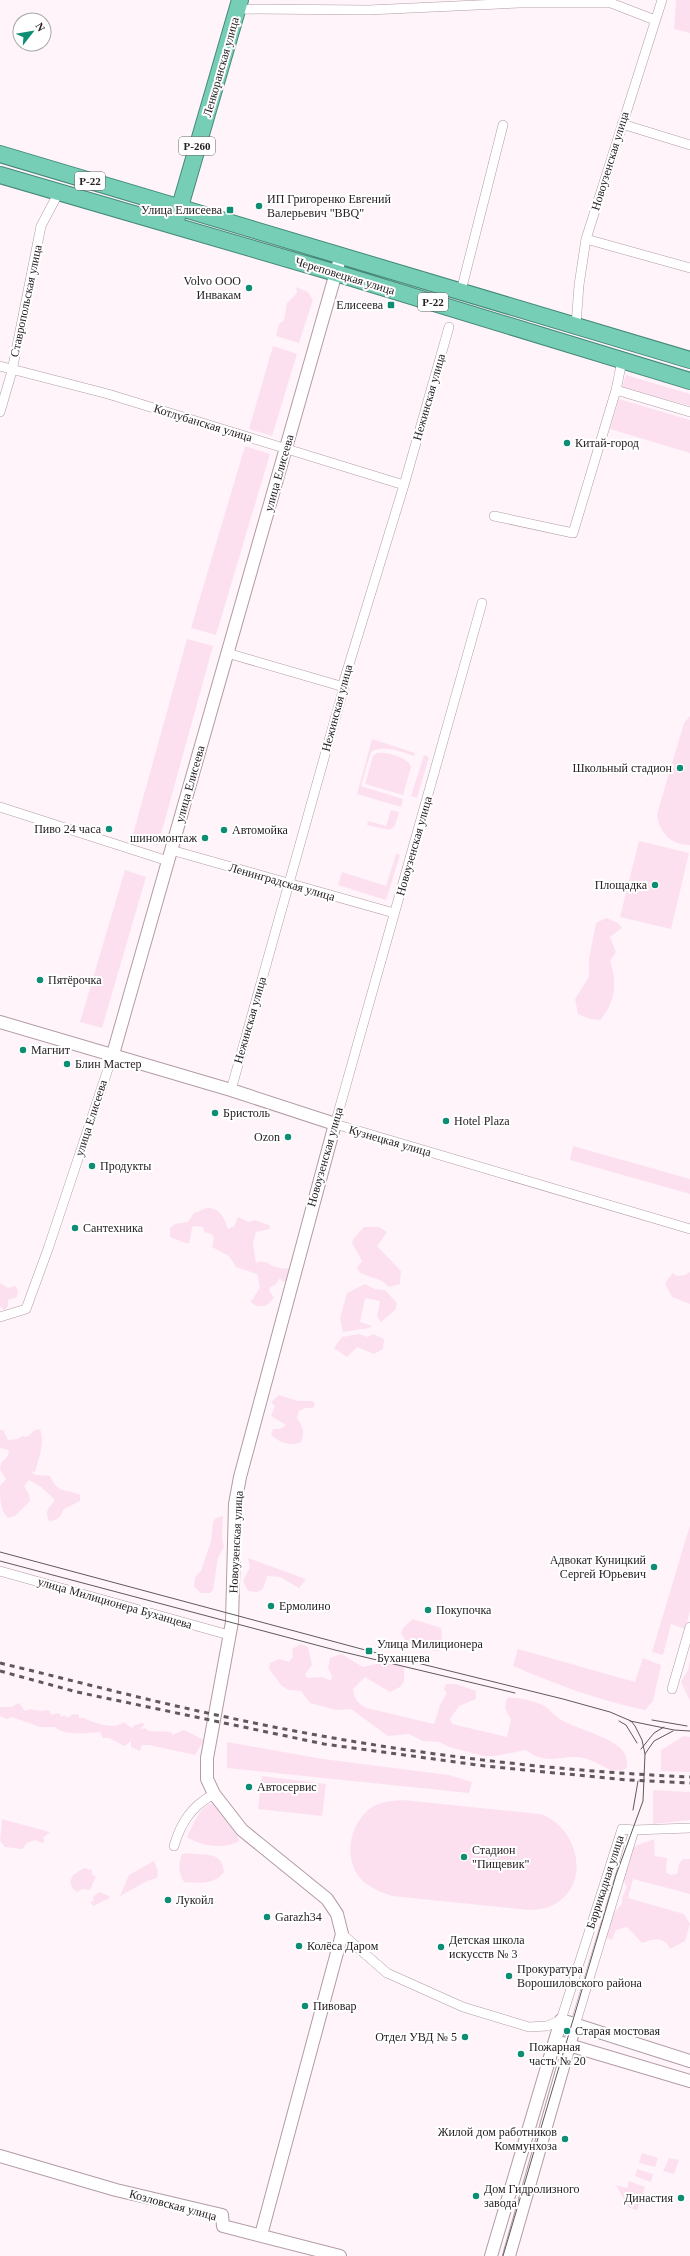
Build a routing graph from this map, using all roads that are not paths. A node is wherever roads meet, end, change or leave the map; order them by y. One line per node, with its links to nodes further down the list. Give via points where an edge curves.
1 (662, 0): 3 (street, Новоузенская улица)
2 (239, 4): 3 (street, via 369,10 519,3 612,2); 10 (highway, Ленкоранская улица / Р-260)
3 (656, 20): 4 (street, Новоузенская улица)
4 (622, 124): 6 (street); 12 (street, Новоузенская улица)
5 (503, 125): 16 (street)
6 (690, 145)
7 (0, 154): 10 (highway, Череповецкая улица / Р-22)
8 (0, 175): 9 (highway, Череповецкая улица / Р-22)
9 (59, 192): 11 (highway, Череповецкая улица / Р-22); 22 (street, Ставропольская улица, via 41,226)
10 (179, 208): 11 (highway, Ленкоранская улица); 13 (highway, Череповецкая улица / Р-22)
11 (174, 226): 15 (highway, Череповецкая улица / Р-22)
12 (586, 239): 14 (street); 17 (street, Новоузенская улица)
13 (341, 255): 15 (street, улица Елисеева); 16 (highway, Череповецкая улица / Р-22)
14 (690, 268)
15 (336, 273): 20 (highway, Череповецкая улица / Р-22); 27 (street, улица Елисеева)
16 (461, 291): 17 (highway, Череповецкая улица / Р-22)
17 (576, 325): 19 (highway, Череповецкая улица / Р-22)
18 (449, 327): 28 (street, Нежинская улица)
19 (690, 360)
20 (622, 361): 23 (highway, Череповецкая улица / Р-22); 24 (street)
21 (0, 366): 22 (street, Котлубанская улица)
22 (12, 370): 25 (street, Ставропольская улица); 27 (street, Котлубанская улица, via 108,394)
23 (690, 381)
24 (616, 390): 26 (street); 29 (street, via 573,533)
25 (0, 412)
26 (690, 412)
27 (287, 448): 28 (street, Котлубанская улица); 31 (street, улица Елисеева)
28 (404, 485): 32 (street, Нежинская улица)
29 (494, 516)
30 (482, 603): 36 (street, Новоузенская улица)
31 (227, 653): 32 (street); 34 (street, улица Елисеева)
32 (344, 687): 35 (street, Нежинская улица)
33 (0, 807): 34 (street, Ленинградская улица)
34 (169, 856): 35 (street, Ленинградская улица); 38 (street, улица Елисеева)
35 (288, 885): 36 (street, Ленинградская улица); 39 (street, Нежинская улица)
36 (394, 913): 40 (street, Новоузенская улица)
37 (0, 1022): 38 (street, Кузнецкая улица)
38 (112, 1054): 39 (street, Кузнецкая улица); 42 (street, улица Елисеева, via 26,1309)
39 (230, 1090): 40 (street, Кузнецкая улица)
40 (335, 1124): 41 (street, Кузнецкая улица); 45 (street, Новоузенская улица, via 240,1476 235,1504 233,1603)
41 (690, 1229)
42 (0, 1317)
43 (0, 1570): 45 (street, улица Милиционера Буханцева)
44 (690, 1627): 46 (street)
45 (229, 1635): 47 (street, Новоузенская улица, via 207,1758 207,1779)
46 (672, 1689)
47 (214, 1794): 50 (street, via 199,1802 186,1817); 51 (street, Новоузенская улица, via 242,1830 327,1899 337,1914)
48 (690, 1828): 49 (street)
49 (634, 1830): 52 (street, Баррикадная улица, via 622,1829); 53 (street, Баррикадная улица)
50 (174, 1846)
51 (342, 1934): 52 (street, via 387,1973 463,2007 529,2027 547,2026); 59 (street)
52 (561, 2020): 53 (street); 54 (street, Баррикадная улица)
53 (575, 2025): 55 (street, Баррикадная улица); 56 (street)
54 (556, 2040): 55 (street); 61 (street, Баррикадная улица)
55 (570, 2045): 57 (street); 62 (street, Баррикадная улица)
56 (690, 2061)
57 (690, 2081)
58 (0, 2156): 59 (street, Козловская улица, via 116,2190 222,2215 223,2226)
59 (261, 2235): 60 (street, Козловская улица)
60 (340, 2256)
61 (491, 2256)
62 (509, 2256)

